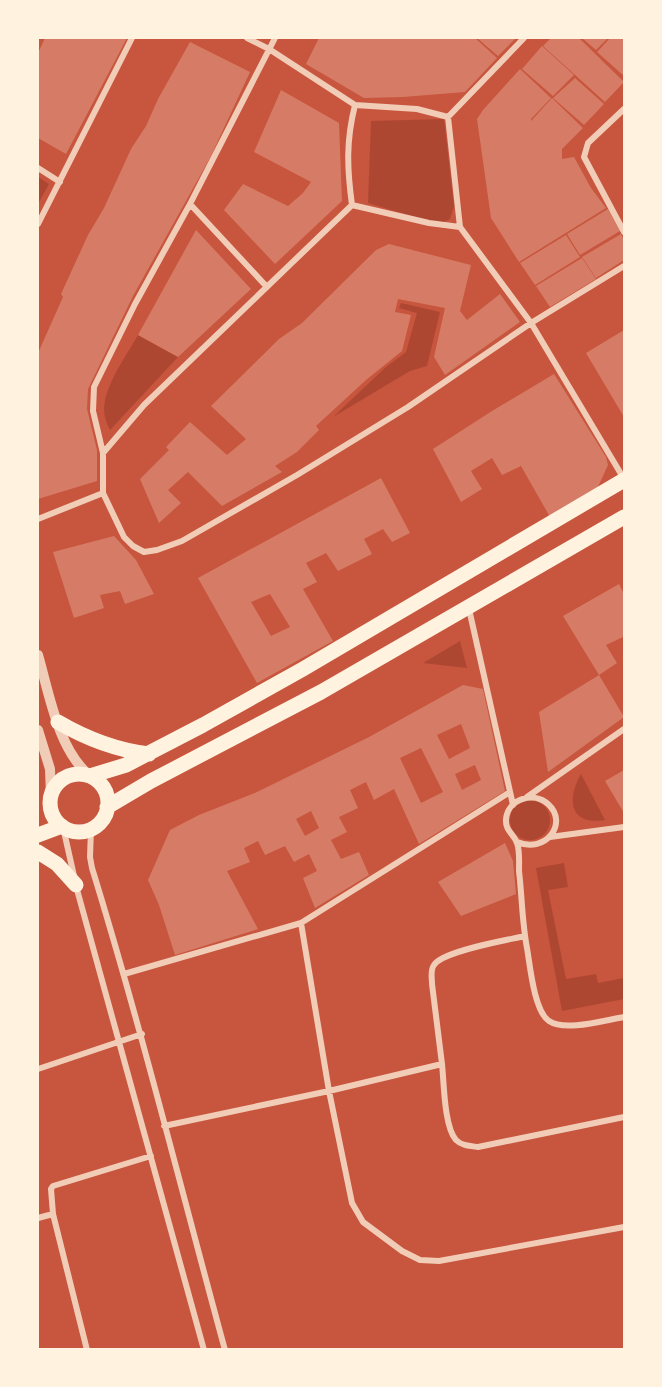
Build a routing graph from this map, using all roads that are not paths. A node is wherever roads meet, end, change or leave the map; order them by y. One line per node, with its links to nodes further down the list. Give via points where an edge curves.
1 (132, 38): 10 (street)
2 (247, 38): 5 (street)
3 (275, 38): 5 (street)
4 (524, 38): 8 (street)
5 (269, 49): 6 (street); 11 (street)
6 (355, 105): 8 (street, via 417,109); 12 (street, via 347,154)
7 (624, 109): 15 (street, via 588,143 584,157)
8 (448, 117): 14 (street)
9 (38, 168): 10 (street)
10 (60, 182): 13 (street)
11 (190, 204): 17 (street); 19 (street, via 94,387 93,411)
12 (352, 205): 14 (street, via 429,224); 17 (street)
13 (38, 224)
14 (459, 227): 18 (street)
15 (624, 232)
16 (624, 266): 18 (street)
17 (267, 287): 19 (street, via 144,405)
18 (531, 324): 20 (street); 21 (street, via 408,407 182,541 144,552 133,546 124,537)
19 (103, 453): 21 (street)
20 (624, 479): 29 (main road, via 303,669)
21 (102, 493): 23 (street)
22 (624, 517): 24 (main road)
23 (38, 519)
24 (469, 608): 31 (street); 35 (main road)
25 (38, 655): 26 (street)
26 (58, 722): 29 (main road, via 113,748); 30 (street, via 70,753)
27 (624, 729): 32 (street)
28 (38, 730): 33 (street, via 50,769)
29 (149, 754): 30 (main road)
30 (89, 776): 33 (main road, via 65,777); 35 (main road, via 104,789)
31 (510, 792): 34 (street); 44 (street)
32 (527, 797): 34 (street); 40 (street, via 539,798 555,815)
33 (46, 798): 36 (main road)
34 (513, 805): 41 (street, via 506,820)
35 (107, 807): 38 (main road, via 98,824)
36 (62, 826): 38 (main road, via 71,830); 39 (main road); 43 (street)
37 (624, 827): 40 (street)
38 (90, 829): 46 (street, via 92,868)
39 (38, 835)
40 (550, 837): 41 (street, via 534,846)
41 (517, 842): 45 (street)
42 (38, 852): 43 (main road, via 57,864)
43 (76, 885): 49 (street)
44 (301, 923): 46 (street); 52 (street)
45 (525, 936): 47 (street, via 536,994 546,1020 572,1026); 50 (street, via 440,957 434,964 432,984)
46 (124, 974): 48 (street)
47 (624, 1017)
48 (142, 1034): 49 (street); 54 (street)
49 (118, 1042): 51 (street); 55 (street)
50 (442, 1064): 52 (street); 53 (street, via 449,1123 453,1138 462,1145 478,1147)
51 (38, 1069)
52 (329, 1091): 54 (street); 58 (street, via 352,1203 363,1222 382,1238 420,1260 439,1261)
53 (624, 1117)
54 (164, 1126): 61 (street)
55 (151, 1156): 56 (street, via 53,1186); 60 (street)
56 (53, 1214): 57 (street); 59 (street)
57 (38, 1218)
58 (624, 1227)
59 (87, 1350)
60 (204, 1350)
61 (225, 1350)

